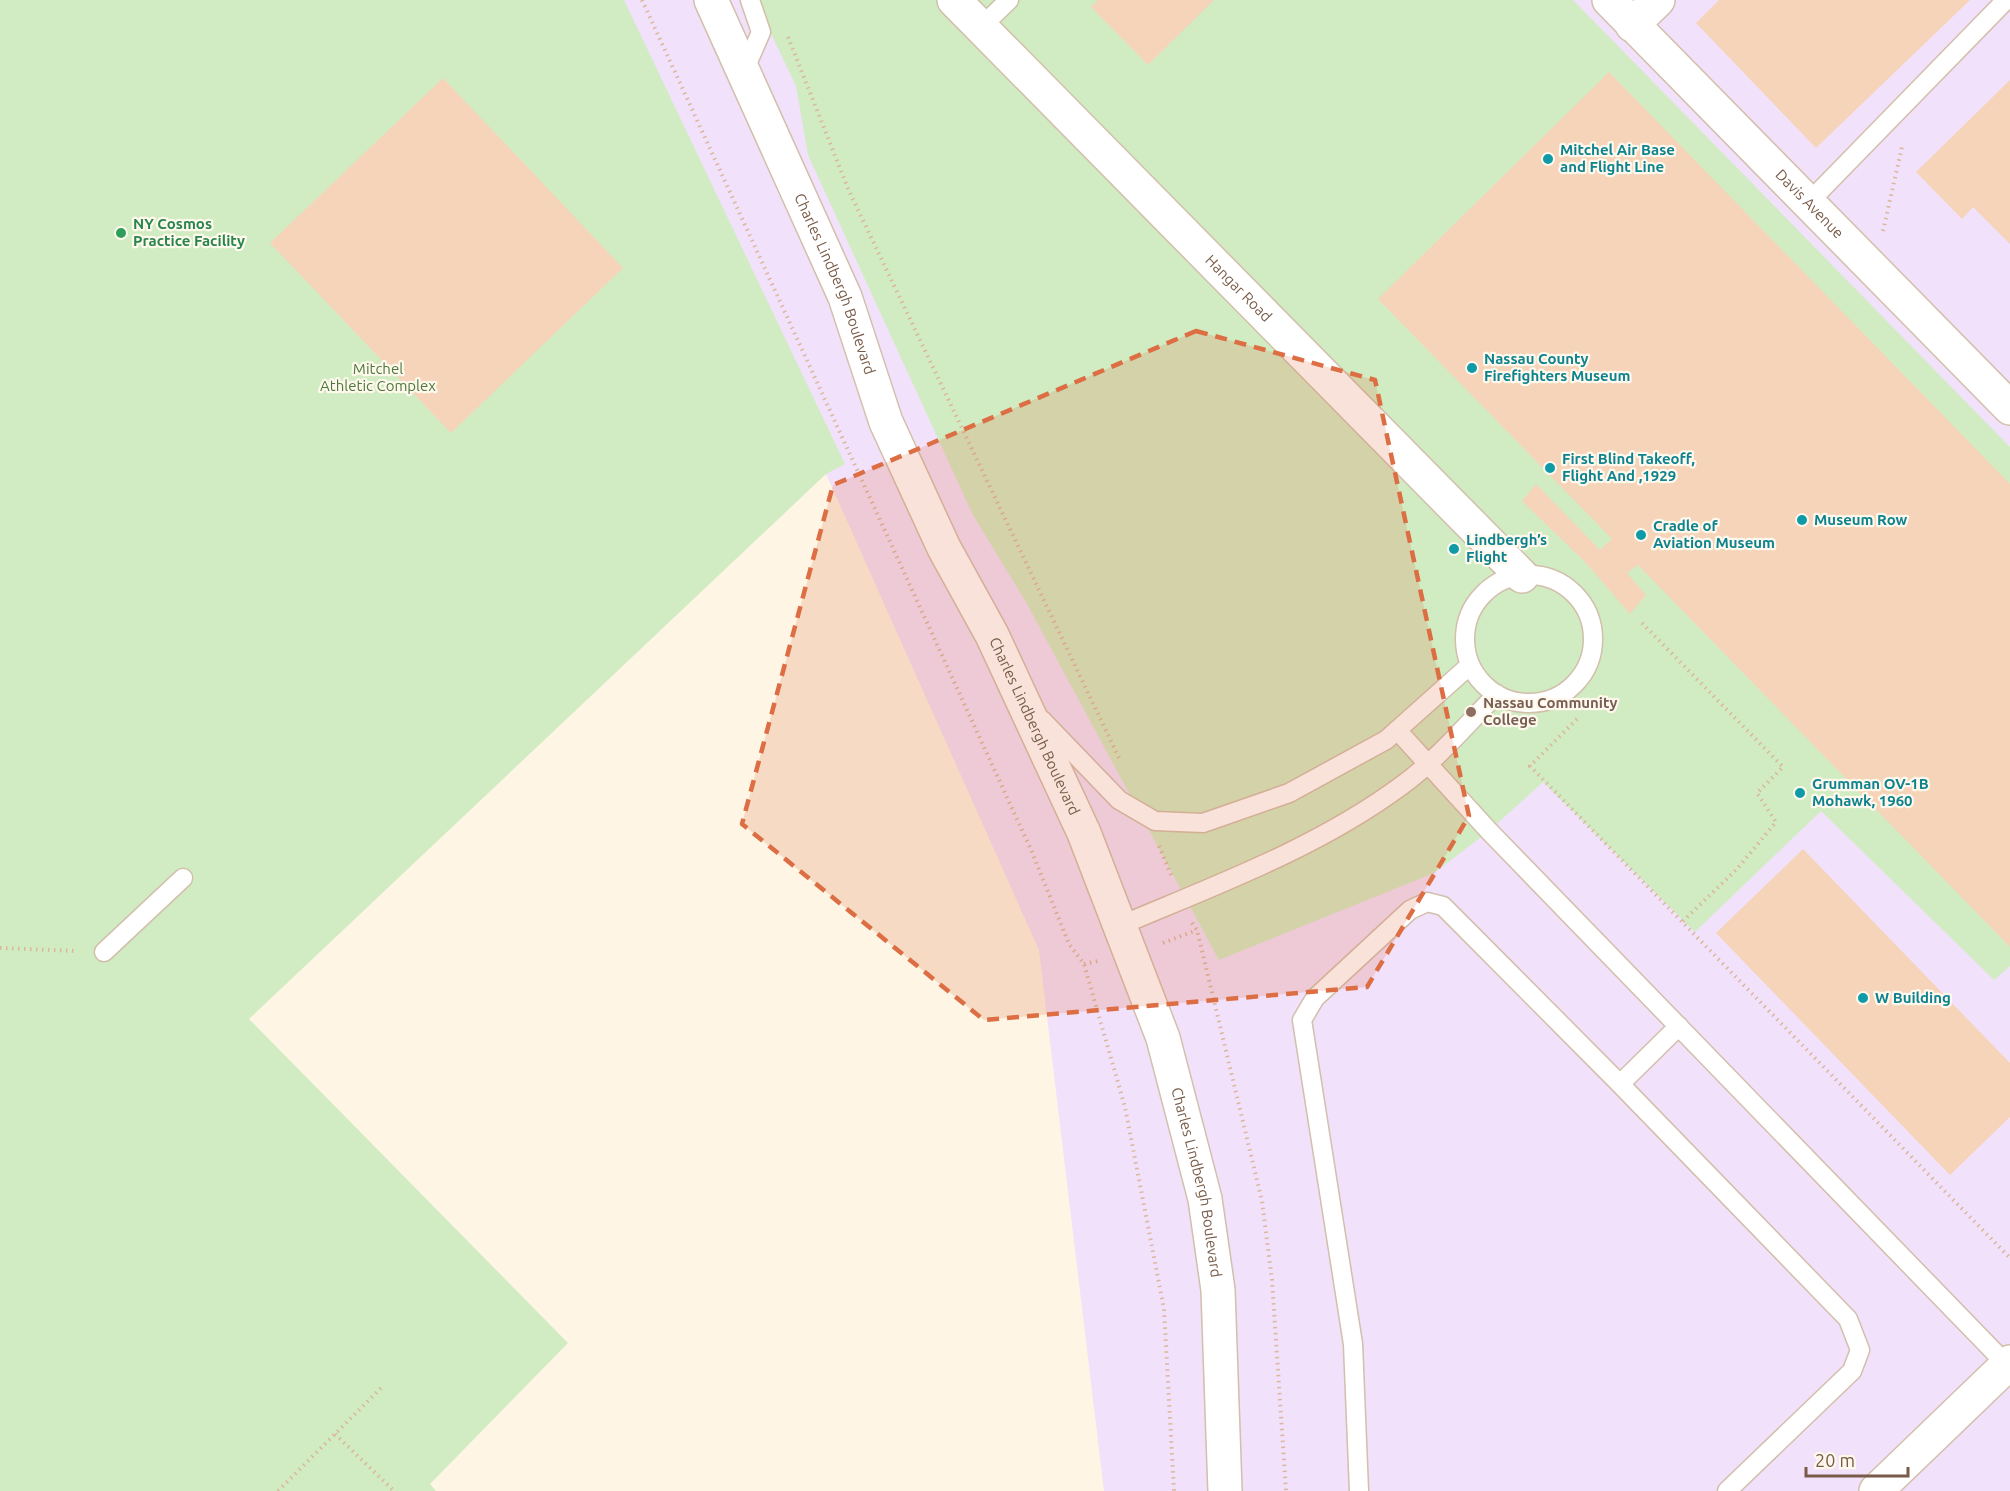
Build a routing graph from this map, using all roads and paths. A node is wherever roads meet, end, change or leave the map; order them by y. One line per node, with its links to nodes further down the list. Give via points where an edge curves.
1 (642, 0): 37 (path, via 1032,852 1069,944 1084,964 1125,1107 1164,1309)
2 (711, 0): 11 (street, Charles Lindbergh Boulevard)
3 (750, 0): 11 (lane, via 761,32)
4 (954, 0): 10 (street, Hangar Road)
5 (1009, 0): 10 (lane)
6 (1609, 0): 9 (street, Davis Avenue)
7 (1658, 0): 9 (street)
8 (2006, 0): 13 (lane)
9 (1632, 25): 13 (street, Davis Avenue)
10 (981, 27): 16 (street, Hangar Road)
11 (744, 71): 20 (street, Charles Lindbergh Boulevard, via 845,297 886,422 944,548 993,635)
12 (1903, 139): 14 (path)
13 (1810, 201): 15 (street, Davis Avenue)
14 (1882, 239)
15 (2010, 408)
16 (1522, 576): 18 (lane, via 1494,585 1478,599 1468,619 1465,641); 19 (lane, via 1537,575 1558,581 1576,595 1593,631 1592,651 1585,670 1556,697 1536,703)
17 (1642, 623): 25 (path, via 1783,767 1757,793 1776,822 1737,869)
18 (1469, 666): 19 (lane); 22 (lane)
19 (1497, 694): 23 (lane)
20 (1023, 701): 22 (lane, via 1119,800 1155,821 1203,823 1289,794); 26 (street, Charles Lindbergh Boulevard, via 1084,833)
21 (1577, 719): 25 (path, via 1530,766)
22 (1397, 730): 23 (lane)
23 (1427, 764): 26 (lane, via 1402,786 1325,836); 29 (lane)
24 (183, 878): 28 (lane)
25 (1682, 922): 31 (path)
26 (1119, 926): 38 (street, Charles Lindbergh Boulevard, via 1162,1038 1205,1199 1218,1290)
27 (0, 948): 28 (path)
28 (104, 952)
29 (1679, 1026): 30 (lane); 32 (lane)
30 (1620, 1084): 39 (lane, via 1443,906 1426,902 1410,910 1315,998 1302,1020 1353,1344); 40 (lane, via 1848,1319 1860,1350 1851,1371)
31 (2010, 1258)
32 (2008, 1364): 41 (street)
33 (382, 1387): 34 (path)
34 (335, 1434): 35 (path); 36 (path)
35 (278, 1491)
36 (394, 1491)
37 (1174, 1491)
38 (1225, 1491)
39 (1359, 1491)
40 (1727, 1491)
41 (1876, 1491)

